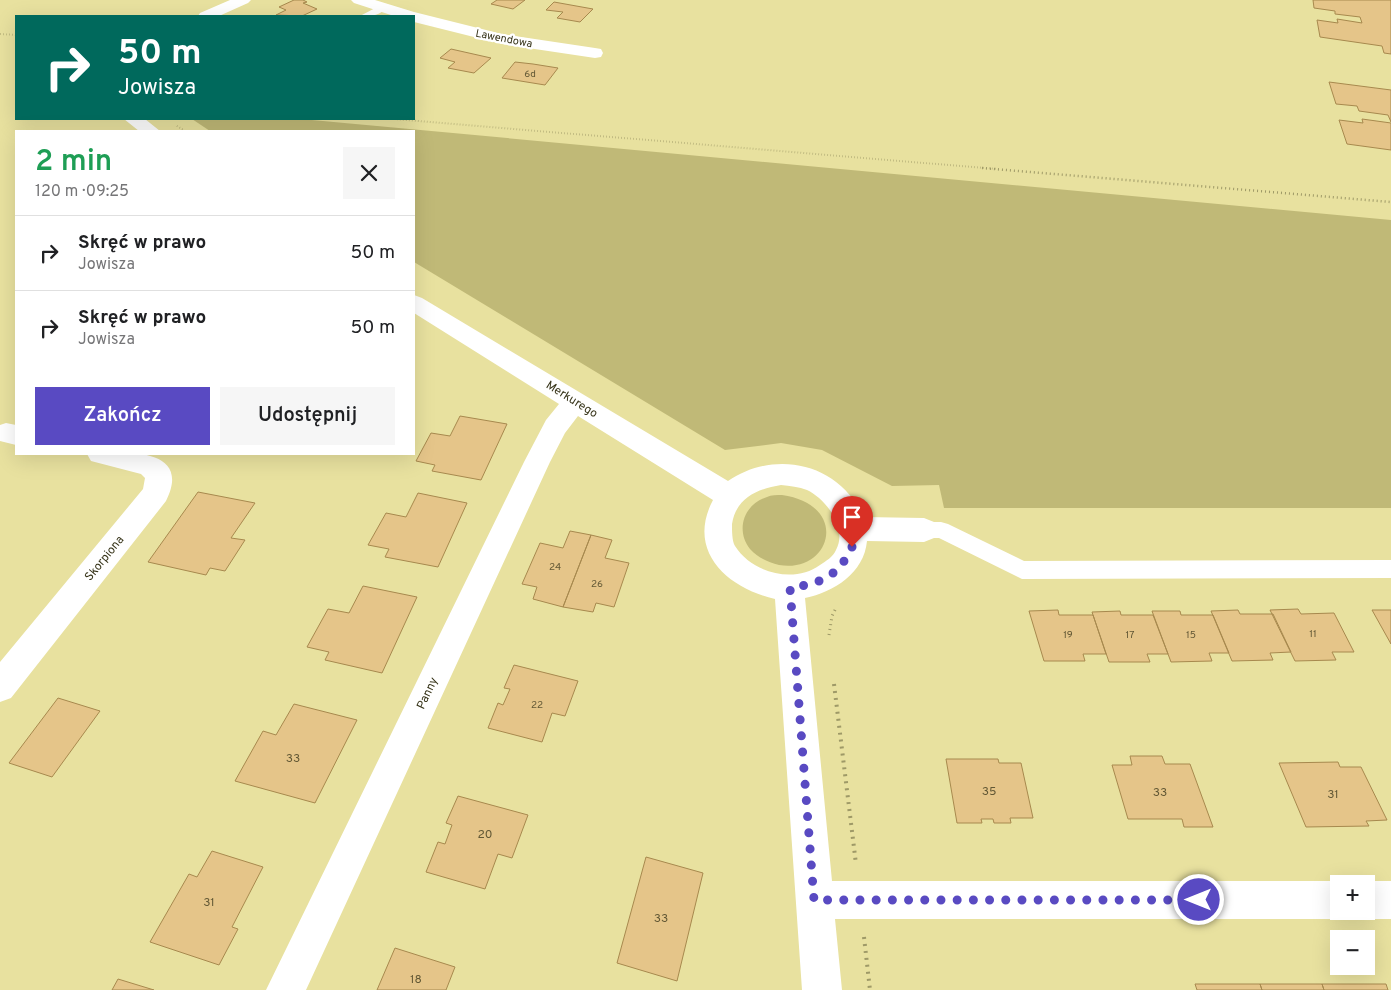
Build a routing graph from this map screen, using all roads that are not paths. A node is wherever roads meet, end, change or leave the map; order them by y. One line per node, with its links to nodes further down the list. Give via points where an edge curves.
1 (243, 0): 4 (street)
2 (359, 0): 3 (street)
3 (381, 8): 5 (lane); 6 (street)
4 (208, 15)
5 (367, 15)
6 (406, 15)
7 (415, 18): 8 (street, Lawendowa, via 502,39)
8 (595, 53)
9 (134, 120): 10 (street)
10 (149, 130)
11 (415, 304): 12 (street, Merkurego)
12 (576, 401): 14 (street, Merkurego); 24 (street, Panny, via 555,427 537,462)
13 (104, 455): 19 (street, Skorpiona, via 149,465 159,475 156,493)
14 (729, 496): 15 (street, via 743,484 761,477 781,474 802,477 821,484 836,496 848,512); 18 (street, via 719,514 717,534 725,554 741,572 756,580)
15 (853, 529): 16 (street); 18 (street, via 852,547 844,563 824,579)
16 (924, 530): 17 (lane, via 941,530 1022,570)
17 (1391, 569)
18 (790, 588): 20 (street)
19 (0, 687)
20 (814, 900): 21 (street); 25 (street)
21 (1330, 900)
22 (1375, 900): 23 (street)
23 (1391, 900)
24 (286, 990)
25 (822, 990)

